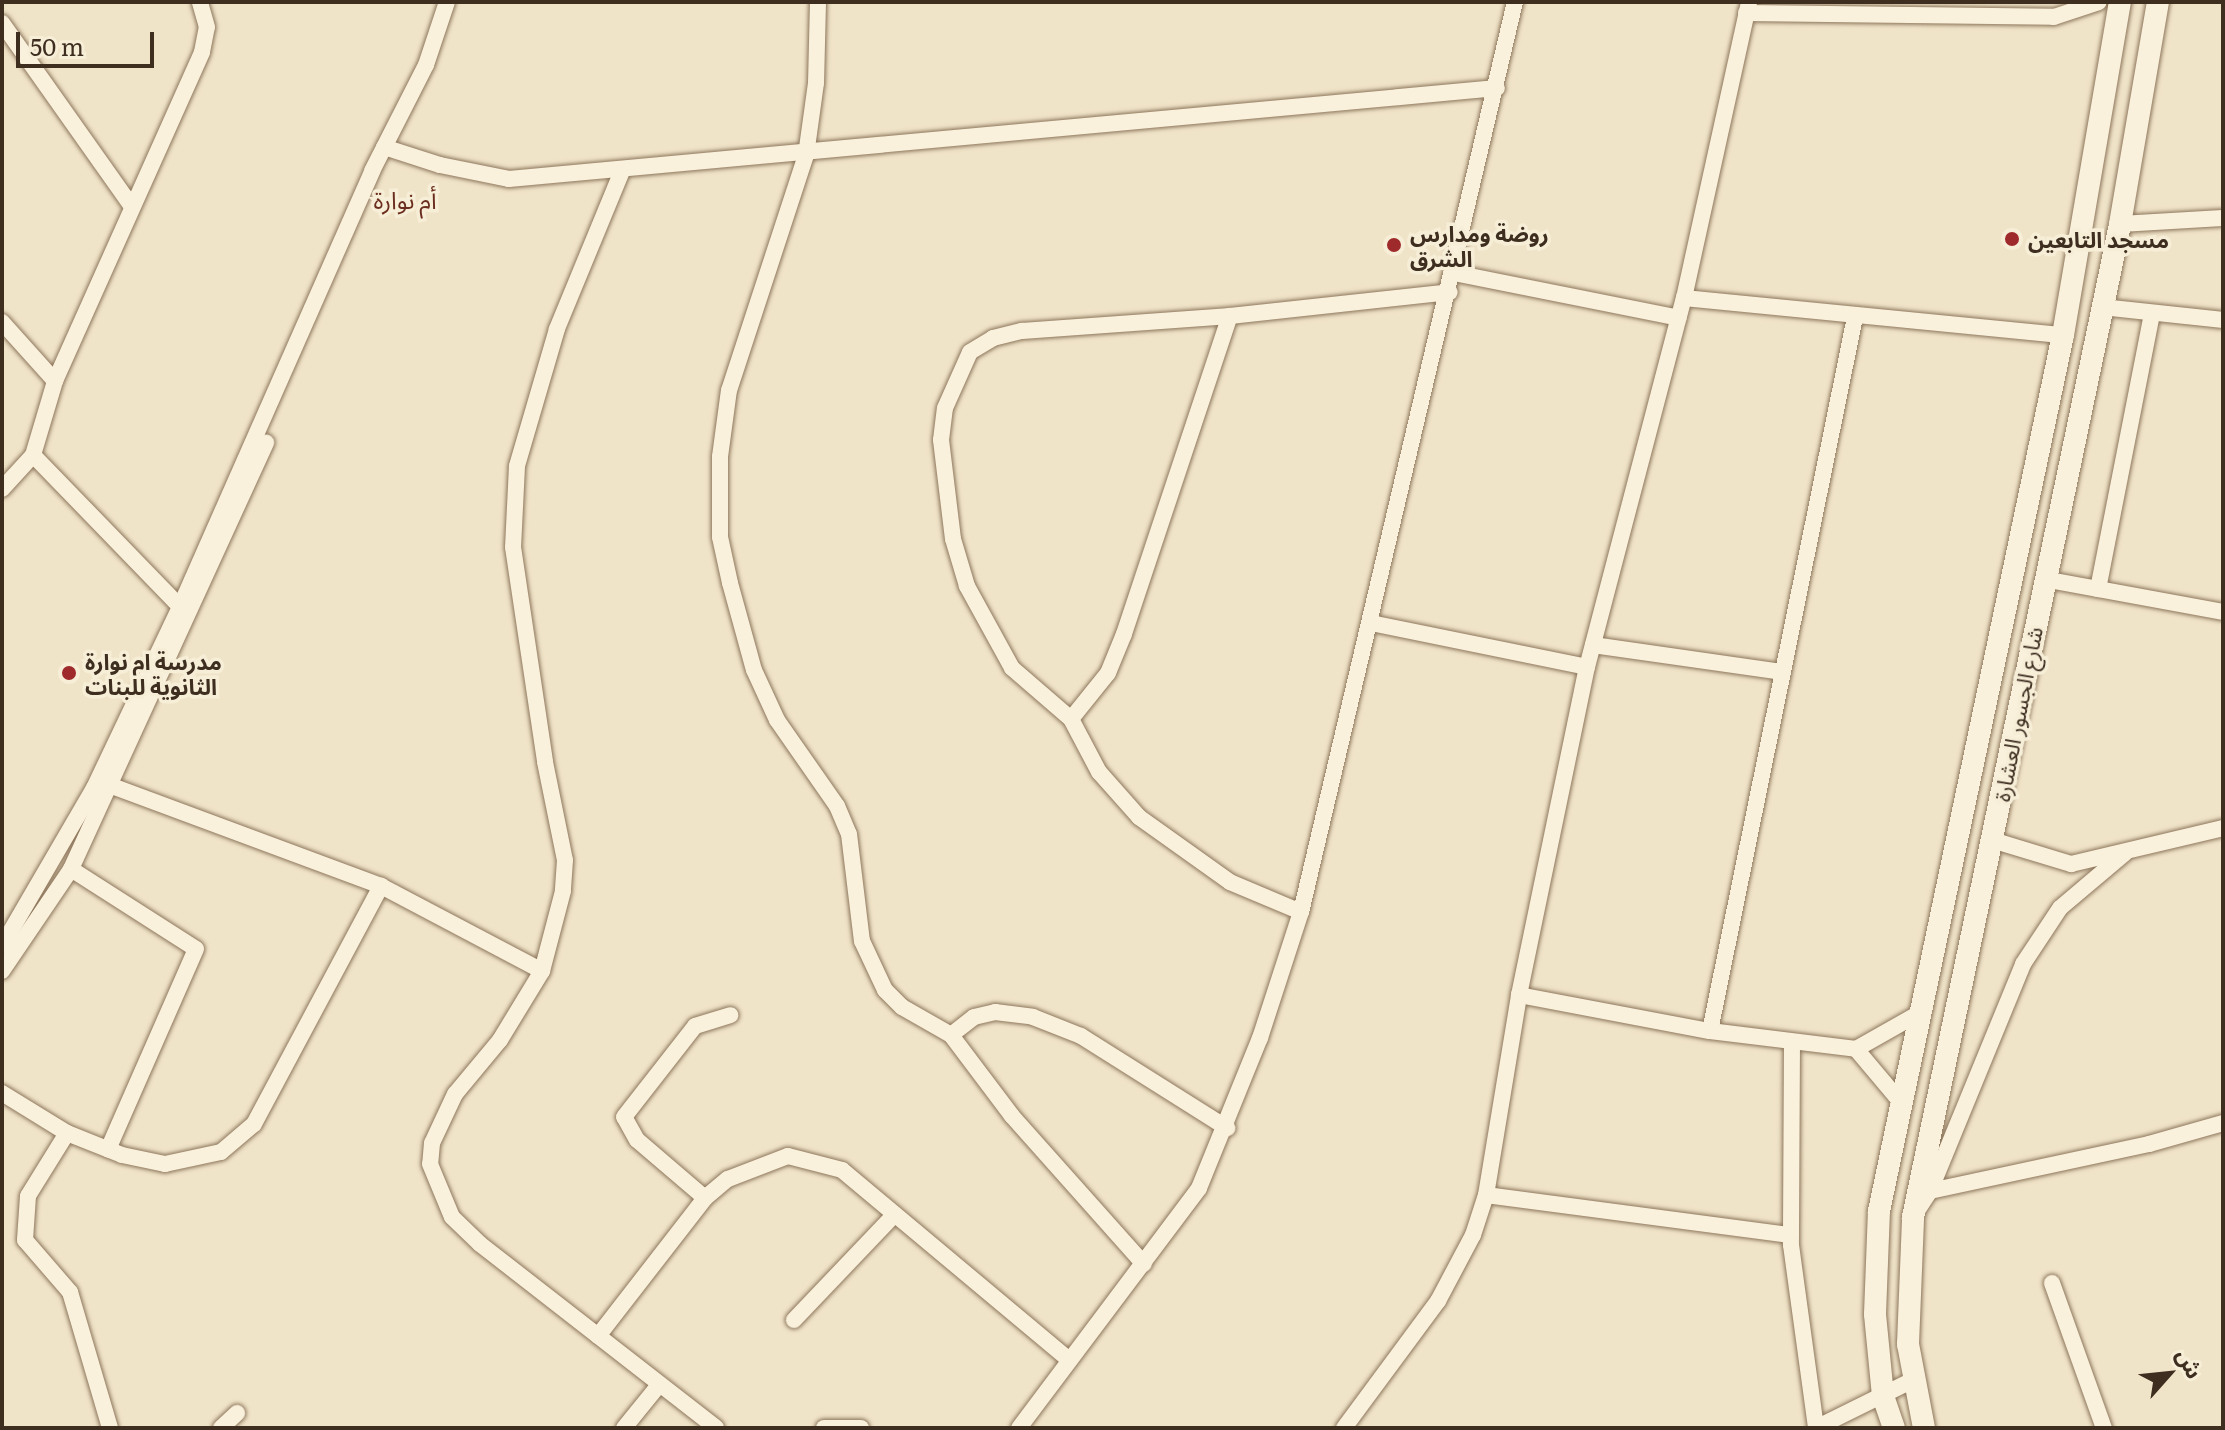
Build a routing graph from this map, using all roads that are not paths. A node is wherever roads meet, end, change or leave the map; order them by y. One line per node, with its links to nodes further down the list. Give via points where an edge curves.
1 (200, 2): 15 (street, via 207,27 202,52)
2 (447, 2): 12 (street, via 426,65)
3 (818, 2): 13 (street, via 816,83)
4 (1515, 2): 11 (street)
5 (2099, 2): 9 (street, via 2054,17)
6 (2120, 2): 28 (main road, شارع الجسور العشارة)
7 (2158, 2): 17 (main road, شارع الجسور العشارة)
8 (1748, 7): 9 (street); 20 (street)
9 (1924, 9)
10 (2, 23): 15 (street)
11 (1497, 88): 13 (street); 18 (street)
12 (384, 147): 14 (street, via 509,179); 34 (street)
13 (806, 155): 14 (street); 55 (street, via 729,390 720,457 720,537 754,670 777,720 837,806 849,834 851,879 871,966 902,1007)
14 (622, 171): 50 (street, via 557,329 517,466 513,547 565,860 563,891)
15 (131, 205): 29 (street)
16 (2223, 218): 17 (street)
17 (2120, 224): 21 (main road, شارع الجسور العشارة)
18 (1454, 273): 19 (street); 25 (street)
19 (1450, 292): 23 (street); 36 (street)
20 (1684, 298): 24 (street); 25 (street)
21 (2102, 307): 22 (street); 32 (main road, شارع الجسور العشارة)
22 (2152, 313): 26 (street); 33 (street)
23 (1230, 316): 40 (street, via 1124,634 1108,673); 40 (street, via 1022,331 993,338 970,352 956,377 941,440 945,498 967,586 1012,668)
24 (1855, 317): 28 (street); 39 (street)
25 (1679, 318): 37 (street)
26 (2223, 320)
27 (2, 322): 29 (street)
28 (2063, 335): 53 (main road, شارع الجسور العشارة)
29 (55, 381): 30 (street)
30 (33, 455): 31 (street); 34 (street)
31 (2, 489)
32 (2044, 579): 33 (street); 43 (main road, شارع الجسور العشارة)
33 (2098, 589): 35 (street)
34 (185, 612): 41 (street); 48 (street, via 94,788)
35 (2223, 612)
36 (1371, 623): 38 (street); 47 (street)
37 (1593, 645): 38 (street); 39 (street)
38 (1587, 667): 51 (street)
39 (1783, 672): 54 (street)
40 (1071, 719): 47 (street, via 1105,781 1139,817 1230,882)
41 (112, 786): 45 (street); 46 (street)
42 (2223, 828): 44 (street)
43 (1992, 840): 44 (street, via 2071,864); 68 (main road, شارع الجسور العشارة)
44 (2125, 853): 64 (street, via 2060,908 2023,964)
45 (71, 869): 49 (street); 63 (street, via 196,949)
46 (381, 886): 50 (street); 63 (street, via 241,1140 181,1164)
47 (1301, 912): 61 (street)
48 (2, 946)
49 (2, 971)
50 (542, 971): 73 (street, via 500,1040 455,1094 432,1143 430,1164 452,1217)
51 (1519, 995): 54 (street); 65 (street)
52 (730, 1015): 66 (street, via 695,1026 624,1117 637,1140)
53 (1916, 1015): 57 (street); 59 (main road, شارع الجسور العشارة)
54 (1710, 1031): 56 (street)
55 (951, 1035): 61 (street, via 974,1017 995,1012 1033,1017 1081,1036); 70 (street, via 1012,1116)
56 (1792, 1042): 57 (street); 69 (street)
57 (1856, 1049): 59 (street)
58 (2, 1093): 62 (street)
59 (1899, 1100): 77 (main road, شارع الجسور العشارة, via 1875,1262)
60 (2223, 1123): 64 (street)
61 (1227, 1128): 70 (street, via 1199,1188)
62 (67, 1133): 63 (street); 79 (street, via 28,1196 25,1240 70,1292)
63 (108, 1149)
64 (1930, 1191): 68 (street)
65 (1486, 1195): 69 (street); 86 (street, via 1473,1235 1438,1301)
66 (705, 1198): 67 (street, via 728,1179 768,1160 800,1157 842,1170); 73 (street)
67 (894, 1215): 72 (street); 74 (street)
68 (1913, 1217): 75 (main road, شارع الجسور العشارة)
69 (1790, 1235): 87 (street)
70 (1144, 1264): 74 (street)
71 (2052, 1283): 90 (street)
72 (794, 1320)
73 (598, 1336): 76 (street)
74 (1069, 1360): 85 (street)
75 (1911, 1381): 77 (street); 89 (main road, شارع الجسور العشارة)
76 (659, 1385): 81 (street); 82 (street)
77 (1883, 1396): 87 (street); 88 (main road, شارع الجسور العشارة)
78 (237, 1413): 80 (street)
79 (110, 1428)
80 (221, 1428)
81 (624, 1428)
82 (716, 1428)
83 (824, 1428): 84 (street)
84 (861, 1428)
85 (1019, 1428)
86 (1344, 1428)
87 (1816, 1428)
88 (1894, 1428)
89 (1924, 1428)
90 (2104, 1428)

